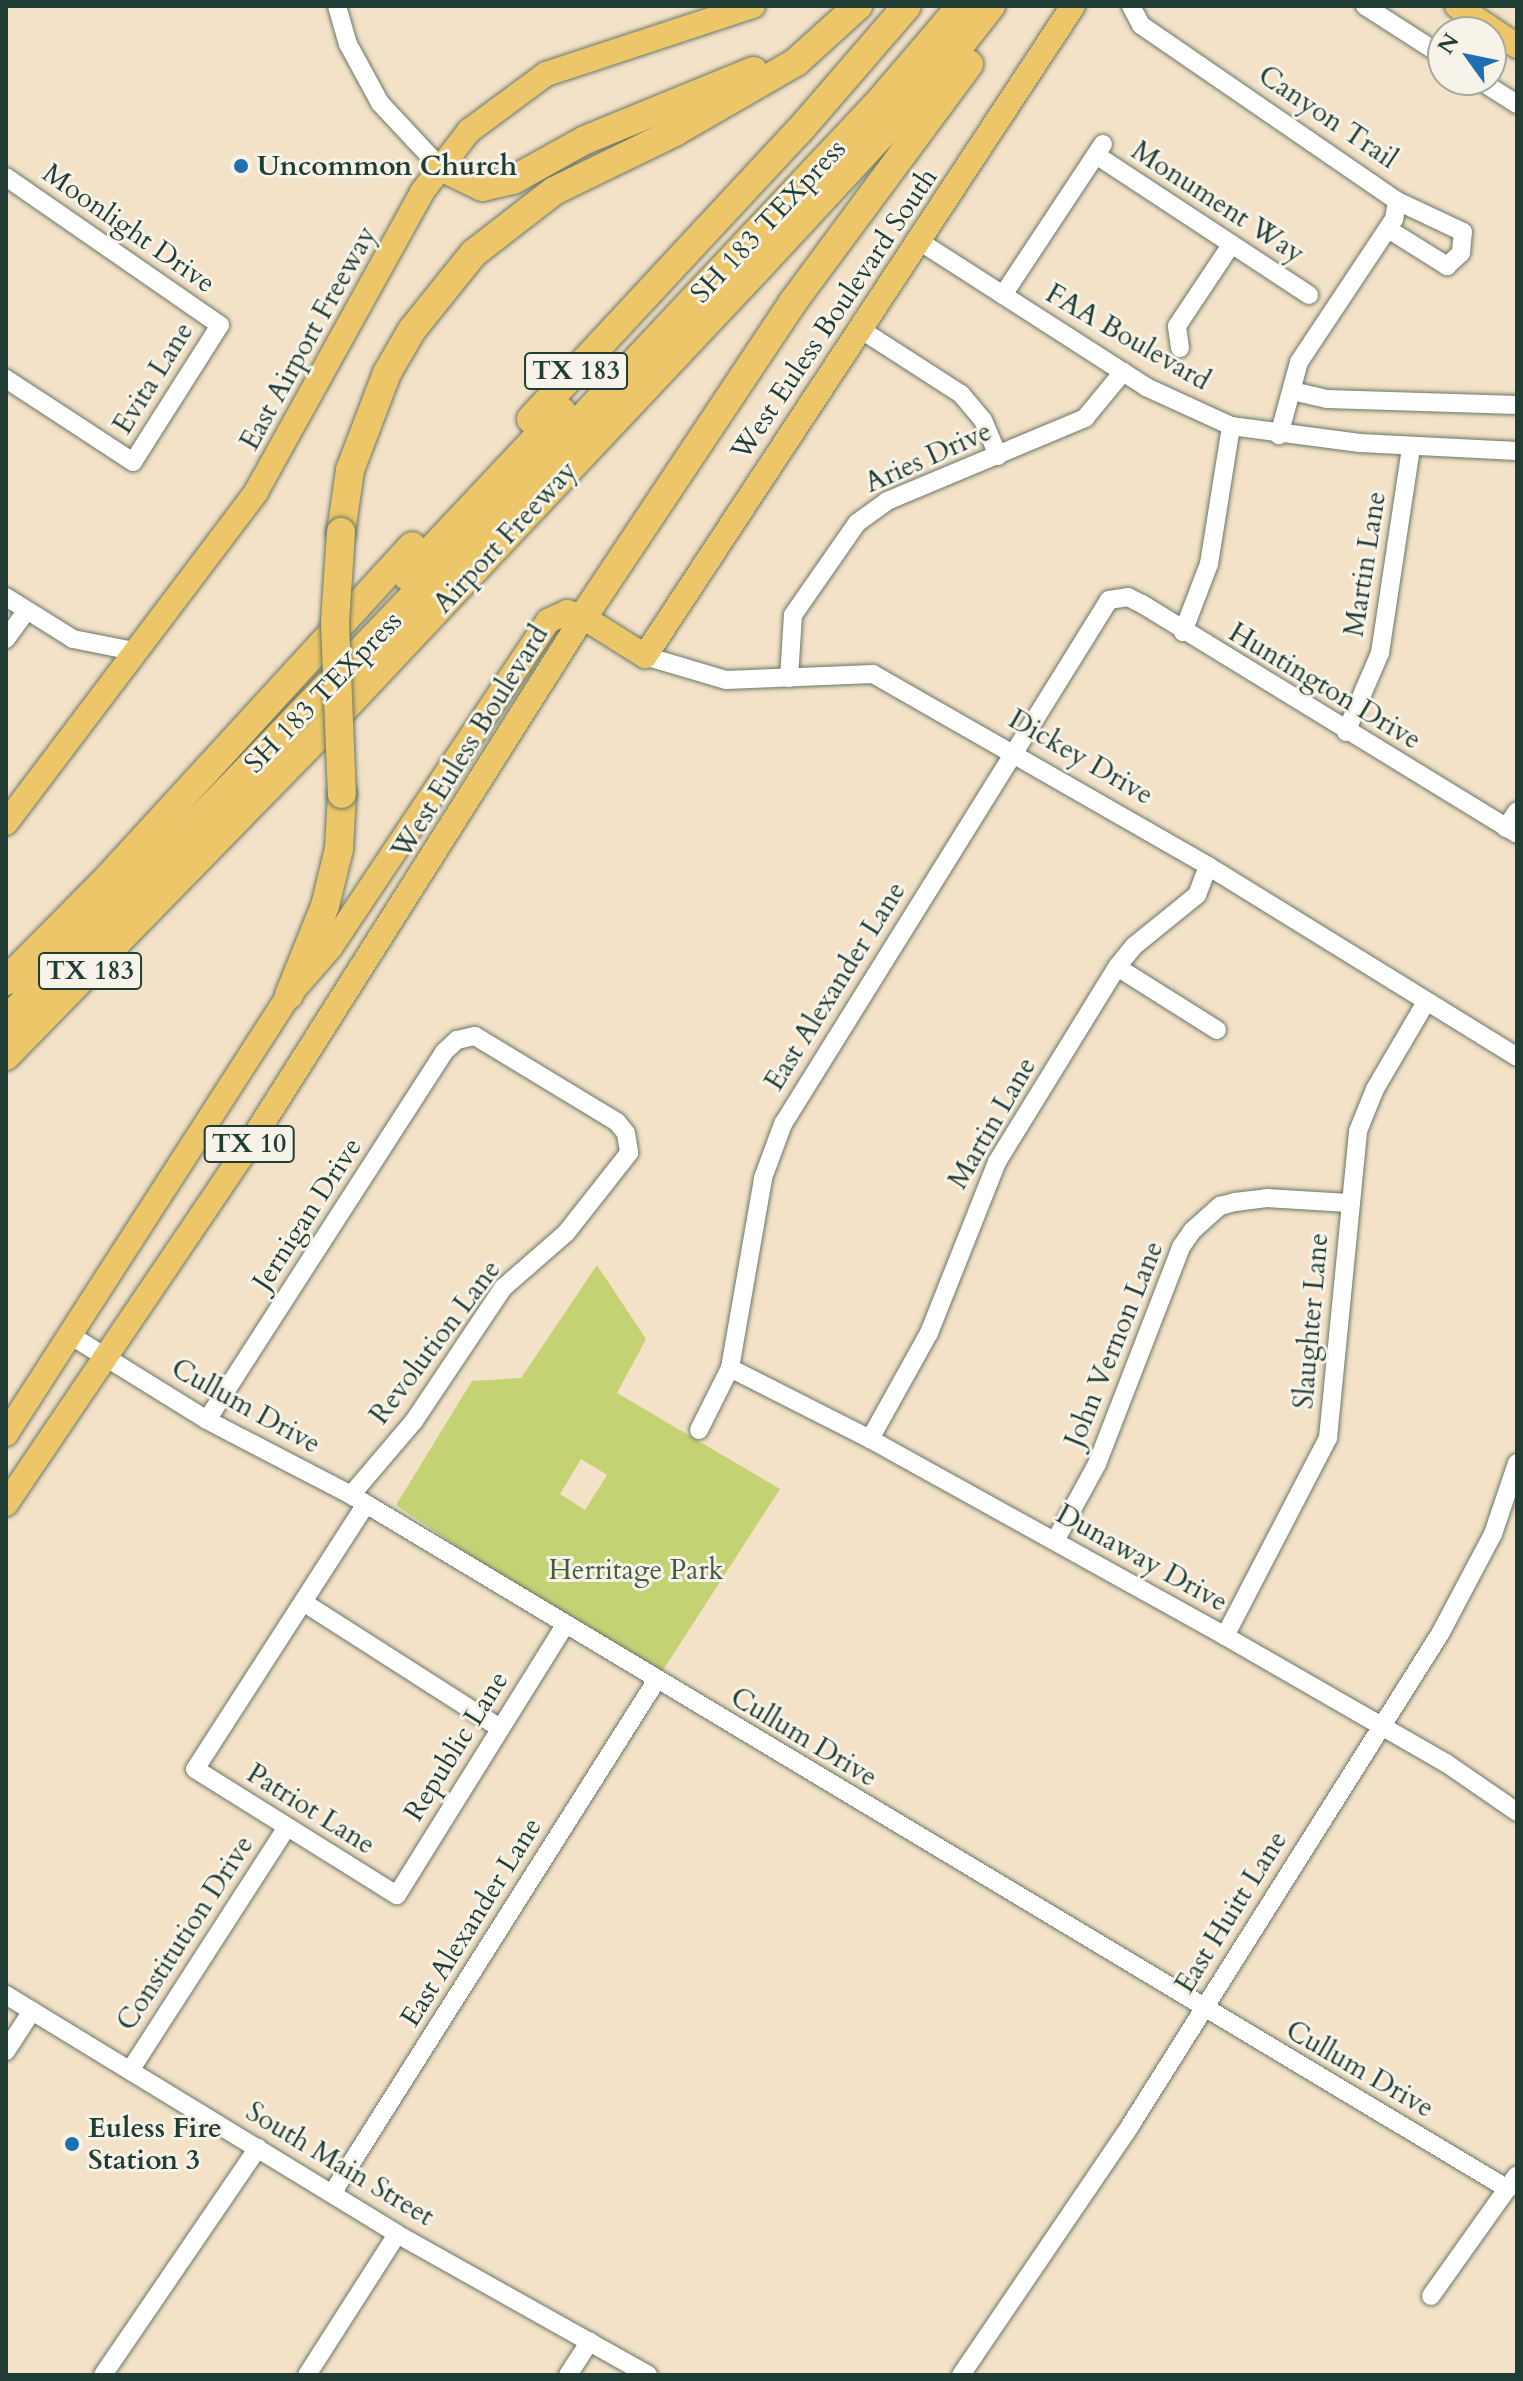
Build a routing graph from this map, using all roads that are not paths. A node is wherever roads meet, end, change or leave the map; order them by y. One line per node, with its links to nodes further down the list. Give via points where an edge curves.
1 (337, 6): 16 (street, via 348,44 380,103)
2 (753, 6): 16 (main road, East Airport Freeway, via 546,74 492,110)
3 (858, 6): 15 (highway)
4 (907, 6): 53 (highway, TX 183, via 799,131)
5 (938, 6): 59 (highway, SH 183 TEXpress, via 862,96)
6 (961, 6): 61 (highway, SH 183 TEXpress, via 880,101 506,500)
7 (991, 6): 54 (highway, Airport Freeway / TX 183, via 852,168)
8 (1003, 6): 39 (highway, via 976,55 802,290)
9 (1073, 6): 20 (main road, West Euless Boulevard South)
10 (1131, 6): 18 (street, Canyon Trail, via 1141,25)
11 (1365, 6): 13 (street)
12 (1457, 6): 14 (main road)
13 (1427, 46)
14 (1517, 46)
15 (796, 62): 16 (highway, via 773,63 624,122 513,180 482,187); 58 (highway, bridge, via 675,132 554,191 474,253 412,330 387,373 350,470 341,532 335,623 339,849 325,906)
16 (439, 166): 42 (main road, East Airport Freeway, via 256,492)
17 (6, 177): 24 (street, Moonlight Drive)
18 (1397, 201): 19 (street, Canyon Trail); 19 (street, via 1463,232 1461,253 1447,266)
19 (1388, 229): 29 (street, Canyon Trail, via 1299,362)
20 (919, 241): 22 (street, FAA Boulevard); 25 (main road, West Euless Boulevard South)
21 (1231, 245): 22 (street, Monument Way, via 1100,150); 23 (street, Monument Way); 26 (street, via 1177,326)
22 (1003, 295): 27 (street, FAA Boulevard)
23 (1309, 295)
24 (220, 325): 28 (street, Evita Lane, via 133,462)
25 (860, 329): 35 (street, via 961,394 983,420); 43 (main road, West Euless Boulevard South)
26 (1180, 348)
27 (1123, 372): 31 (street, FAA Boulevard); 35 (street, Aries Drive, via 1085,418)
28 (6, 379)
29 (1292, 391): 30 (street, via 1327,399); 32 (street, Canyon Trail)
30 (1517, 405)
31 (1231, 426): 32 (street, FAA Boulevard); 40 (street, via 1209,564)
32 (1279, 435): 33 (street, FAA Boulevard)
33 (1411, 447): 34 (street, FAA Boulevard); 45 (street, Martin Lane, via 1380,653)
34 (1517, 451)
35 (998, 456): 44 (street, Aries Drive, via 887,501 857,523 793,615)
36 (6, 597): 38 (street)
37 (1103, 605): 40 (street, Huntington Drive, via 1128,597); 46 (street, East Alexander Lane)
38 (26, 611): 41 (street); 42 (street, via 73,639)
39 (583, 617): 43 (main road, Dickey Drive); 47 (main road, West Euless Boulevard, via 567,612 548,621); 48 (main road, West Euless Boulevard / TX 10)
40 (1183, 632): 45 (street, Huntington Drive)
41 (6, 639)
42 (138, 652): 50 (main road, East Airport Freeway)
43 (645, 656): 44 (street, Dickey Drive, via 726,680)
44 (789, 678): 46 (street, Dickey Drive, via 873,674)
45 (1346, 732): 51 (street, Huntington Drive)
46 (1013, 751): 52 (street, Dickey Drive); 70 (street, East Alexander Lane, via 783,1124 759,1193)
47 (455, 763): 48 (main road); 58 (main road, West Euless Boulevard, via 330,948)
48 (482, 781): 69 (main road, West Euless Boulevard / TX 10, via 245,1151)
49 (1517, 811): 51 (street)
50 (6, 823)
51 (1512, 831)
52 (1208, 866): 56 (street, Martin Lane, via 1197,895 1134,946); 60 (street, Dickey Drive)
53 (108, 878): 55 (highway, via 69,898); 57 (highway, TX 183)
54 (175, 885): 64 (highway, Airport Freeway / TX 183); 66 (highway, via 118,960)
55 (6, 957)
56 (1117, 967): 62 (street); 74 (street, Martin Lane, via 997,1162 929,1333)
57 (6, 981)
58 (289, 995): 68 (main road, West Euless Boulevard / TX 10)
59 (6, 996)
60 (1426, 1002): 65 (street, Dickey Drive); 67 (street, Slaughter Lane, via 1367,1107)
61 (6, 1021)
62 (1217, 1030)
63 (457, 1040): 71 (street, Jernigan Drive); 76 (street, Revolution Lane, via 475,1036 617,1122 626,1133 629,1153 566,1233 503,1288)
64 (6, 1056)
65 (1517, 1057)
66 (6, 1080)
67 (1348, 1203): 78 (street, John Vernon Lane, via 1267,1198 1235,1202 1220,1206 1192,1231 1181,1247 1097,1464); 81 (street, Slaughter Lane, via 1328,1438)
68 (70, 1335): 69 (street, Cullum Drive); 73 (main road, West Euless Boulevard / TX 10)
69 (104, 1357): 71 (street, Cullum Drive); 77 (main road, West Euless Boulevard / TX 10)
70 (730, 1368): 72 (street, East Alexander Lane); 74 (street, Dunaway Drive)
71 (207, 1420): 76 (street, Cullum Drive)
72 (699, 1430)
73 (6, 1434)
74 (870, 1439): 78 (street, Dunaway Drive)
75 (1517, 1463): 83 (street, East Huitt Lane, via 1480,1563)
76 (359, 1499): 79 (street, Revolution Lane); 80 (street, Cullum Drive)
77 (6, 1504)
78 (1055, 1541): 81 (street, Dunaway Drive)
79 (303, 1602): 84 (street); 85 (street, Revolution Lane)
80 (564, 1627): 82 (street, Cullum Drive); 84 (street, Republic Lane)
81 (1225, 1636): 83 (street, Dunaway Drive)
82 (656, 1681): 90 (street, Cullum Drive); 96 (street, East Alexander Lane)
83 (1381, 1726): 86 (street, Dunaway Drive); 90 (street, East Huitt Lane)
84 (500, 1728): 88 (street, Republic Lane)
85 (195, 1769): 87 (street, Patriot Lane)
86 (1517, 1812)
87 (287, 1827): 88 (street, Patriot Lane); 93 (street, Constitution Drive)
88 (397, 1895)
89 (6, 1995): 91 (street, South Main Street)
90 (1203, 2009): 95 (street, Cullum Drive); 104 (street, East Huitt Lane)
91 (32, 2011): 92 (street); 93 (street, South Main Street)
92 (6, 2051)
93 (131, 2069): 94 (street, South Main Street)
94 (258, 2148): 96 (street, South Main Street); 100 (street)
95 (1512, 2182): 98 (street)
96 (333, 2192): 97 (street, South Main Street)
97 (397, 2234): 99 (street, South Main Street); 101 (street)
98 (1431, 2296)
99 (590, 2341): 102 (street); 103 (street, South Main Street)
100 (103, 2375)
101 (307, 2375)
102 (568, 2375)
103 (648, 2375)
104 (961, 2375)

